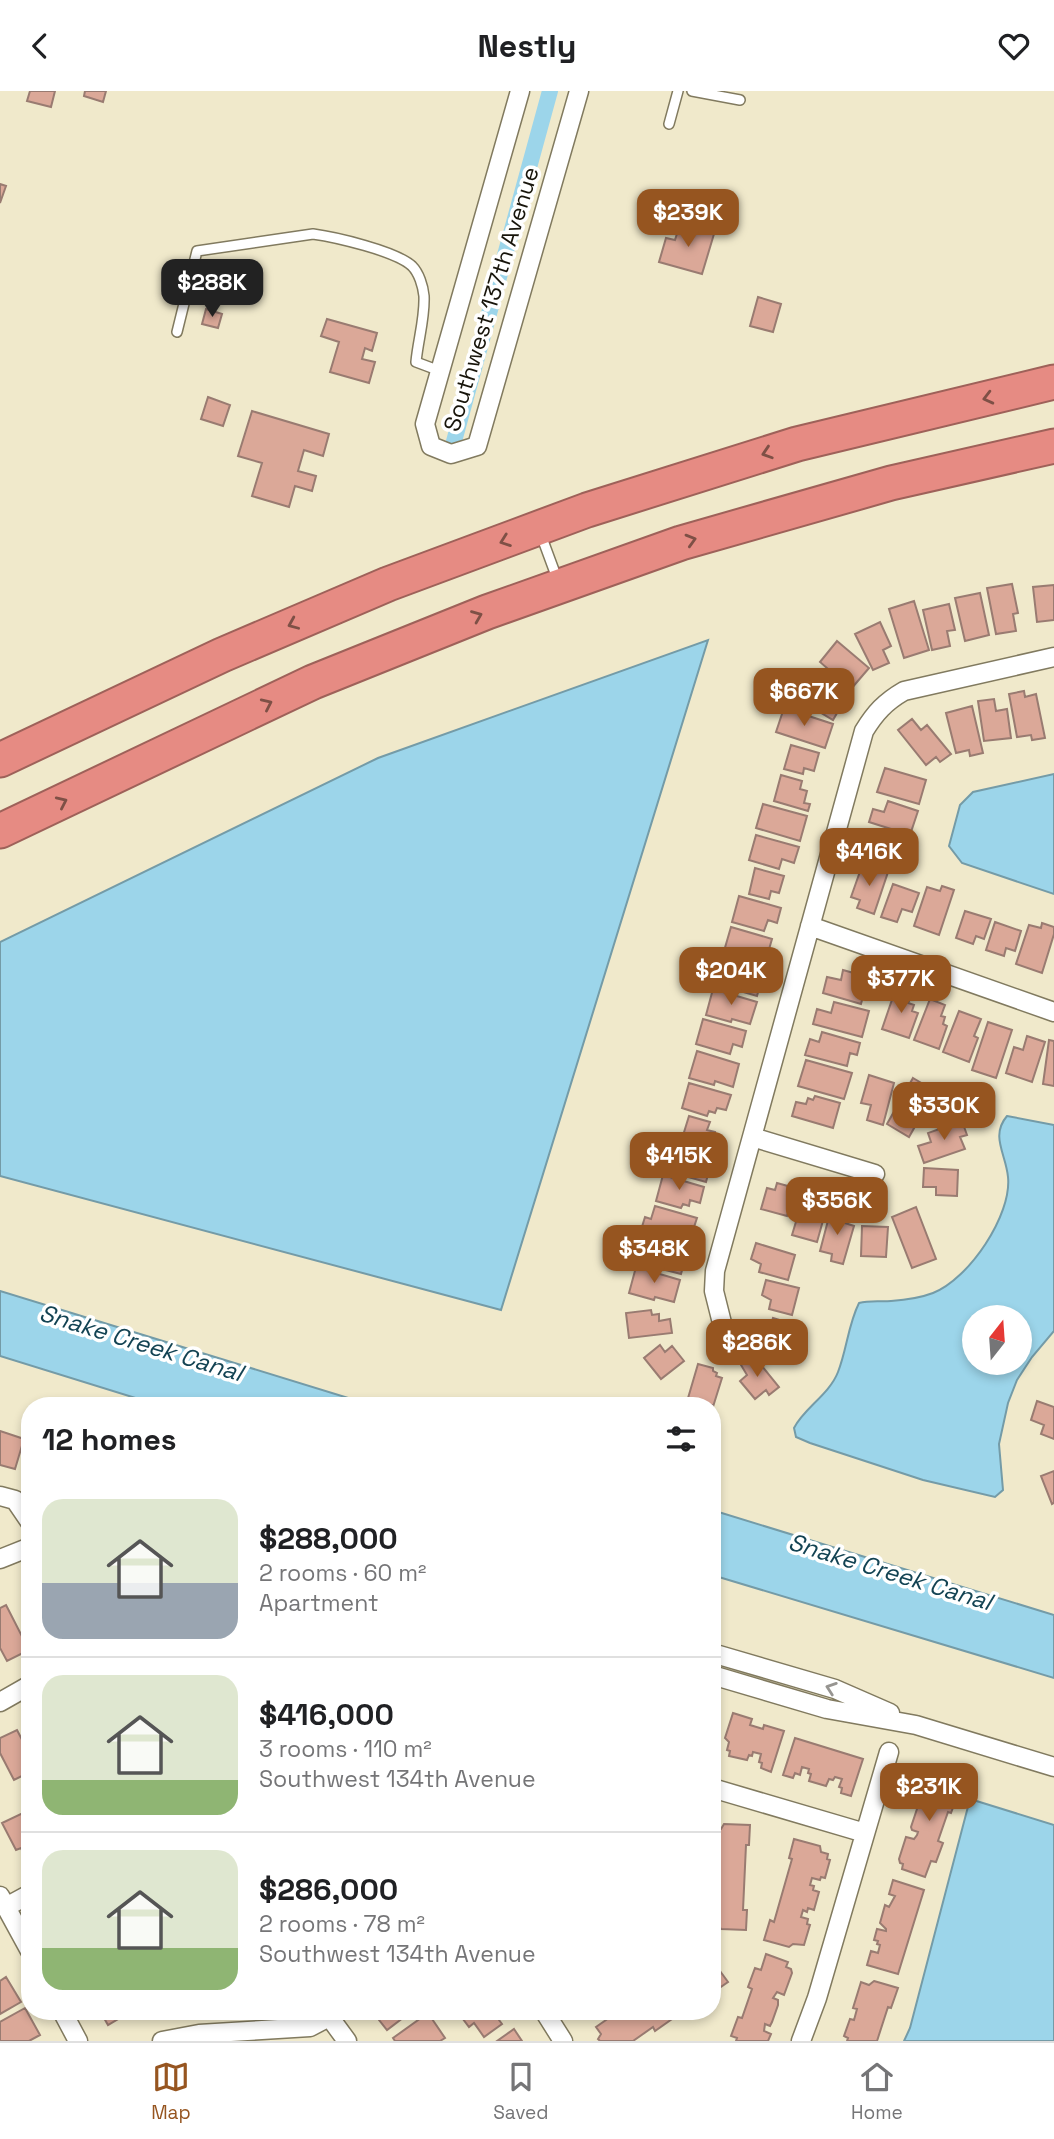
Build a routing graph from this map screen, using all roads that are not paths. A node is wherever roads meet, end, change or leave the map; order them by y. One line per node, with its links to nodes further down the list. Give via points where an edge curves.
1 (520, 91): 8 (street, Southwest 137th Avenue)
2 (579, 91): 8 (street, Southwest 137th Avenue, via 477,446 452,454 430,446 425,424)
3 (678, 91): 6 (lane)
4 (692, 91): 5 (lane)
5 (740, 100)
6 (669, 124)
7 (177, 332): 8 (lane, via 197,251 326,236 397,257 413,267 424,298 416,362)
8 (440, 371)
9 (1054, 382): 11 (highway, one-way to 11, via 797,444)
10 (1054, 446): 12 (highway, one-way to 10, via 681,543 891,483)
11 (538, 528): 12 (lane); 14 (highway, one-way to 14, via 388,584 222,655)
12 (560, 586): 15 (highway, one-way to 12, via 313,682)
13 (1054, 657): 16 (street, via 904,691 873,716 864,731)
14 (0, 760)
15 (0, 831)
16 (810, 926): 17 (street); 18 (street)
17 (1054, 1012)
18 (752, 1137): 19 (street); 20 (street, via 715,1271 714,1291)
19 (875, 1174)
20 (722, 1322)
21 (0, 1496): 22 (street, via 15,1500)
22 (21, 1509)
23 (21, 1551): 24 (street)
24 (0, 1559)
25 (721, 1665): 29 (street, via 835,1689 916,1725)
26 (21, 1690): 27 (street)
27 (0, 1702)
28 (889, 1752): 31 (street)
29 (1054, 1767)
30 (721, 1791): 31 (street)
31 (865, 1833): 43 (street)
32 (21, 1897): 33 (street)
33 (3, 1902): 34 (street)
34 (21, 1935)
35 (67, 2020): 39 (street)
36 (319, 2020): 40 (street, via 310,2027)
37 (331, 2020): 41 (street)
38 (555, 2020): 42 (street)
39 (78, 2041)
40 (162, 2041)
41 (347, 2041)
42 (563, 2041)
43 (801, 2041)

